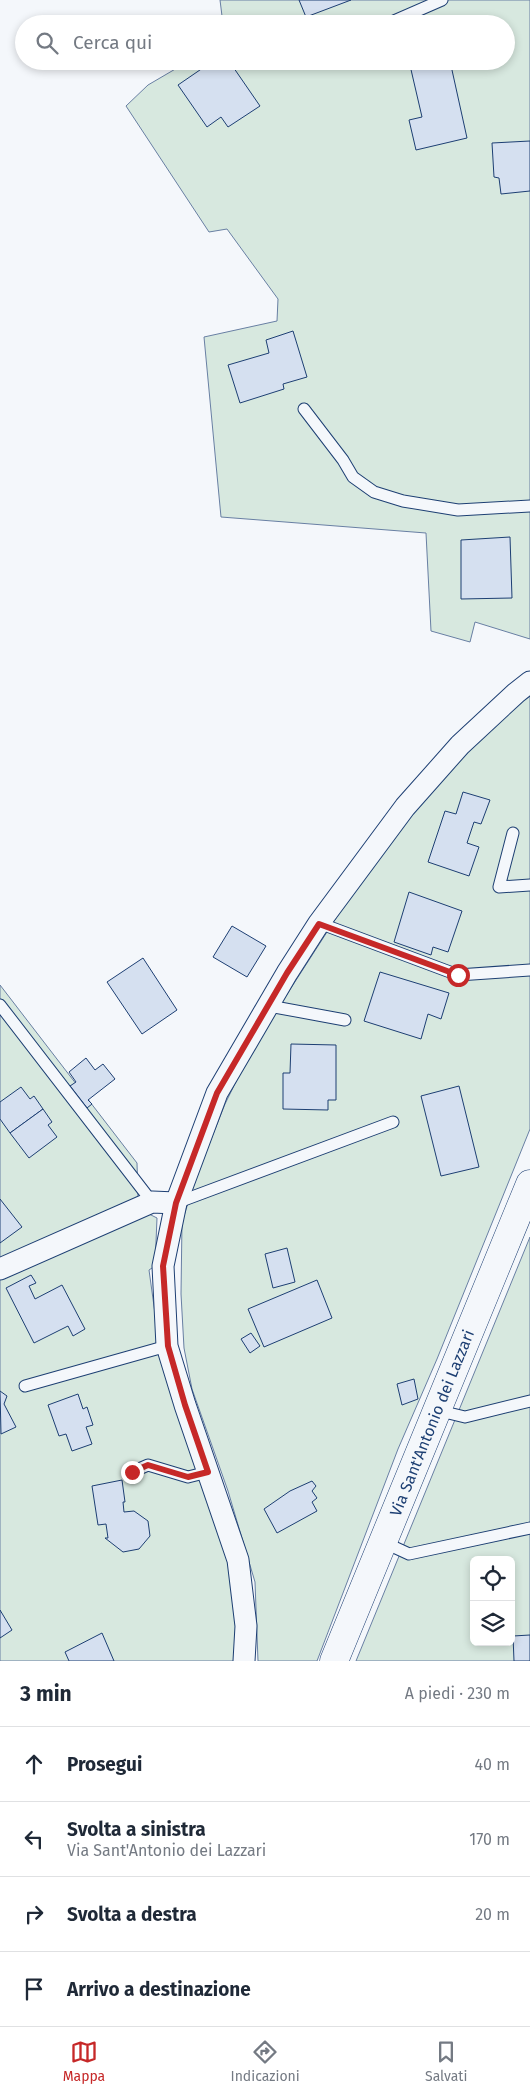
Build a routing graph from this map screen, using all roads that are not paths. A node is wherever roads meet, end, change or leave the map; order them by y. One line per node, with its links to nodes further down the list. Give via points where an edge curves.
1 (442, 0): 2 (lane)
2 (408, 15)
3 (304, 409): 4 (lane, via 353,477 374,492 403,501 458,510)
4 (530, 506)
5 (530, 682): 8 (street, via 460,745 405,807)
6 (513, 833): 7 (lane, via 499,887)
7 (530, 885)
8 (319, 924): 9 (lane, via 458,975); 11 (street)
9 (530, 970)
10 (0, 1005): 15 (lane)
11 (269, 1006): 12 (lane); 16 (street, via 217,1093)
12 (345, 1020)
13 (393, 1122): 16 (lane)
14 (530, 1184): 21 (street, Via Sant'Antonio dei Lazzari)
15 (152, 1202): 16 (street); 17 (street)
16 (176, 1203): 18 (street, via 163,1266)
17 (0, 1269)
18 (168, 1346): 19 (lane); 23 (street)
19 (25, 1386)
20 (530, 1402): 21 (lane, via 465,1417)
21 (436, 1410): 25 (street, Via Sant'Antonio dei Lazzari)
22 (132, 1472): 23 (lane, via 148,1465 188,1477)
23 (208, 1472): 26 (street, via 238,1560 246,1626)
24 (530, 1528): 25 (lane, via 409,1554)
25 (383, 1542): 27 (street, Via Sant'Antonio dei Lazzari)
26 (244, 1661)
27 (334, 1661)

